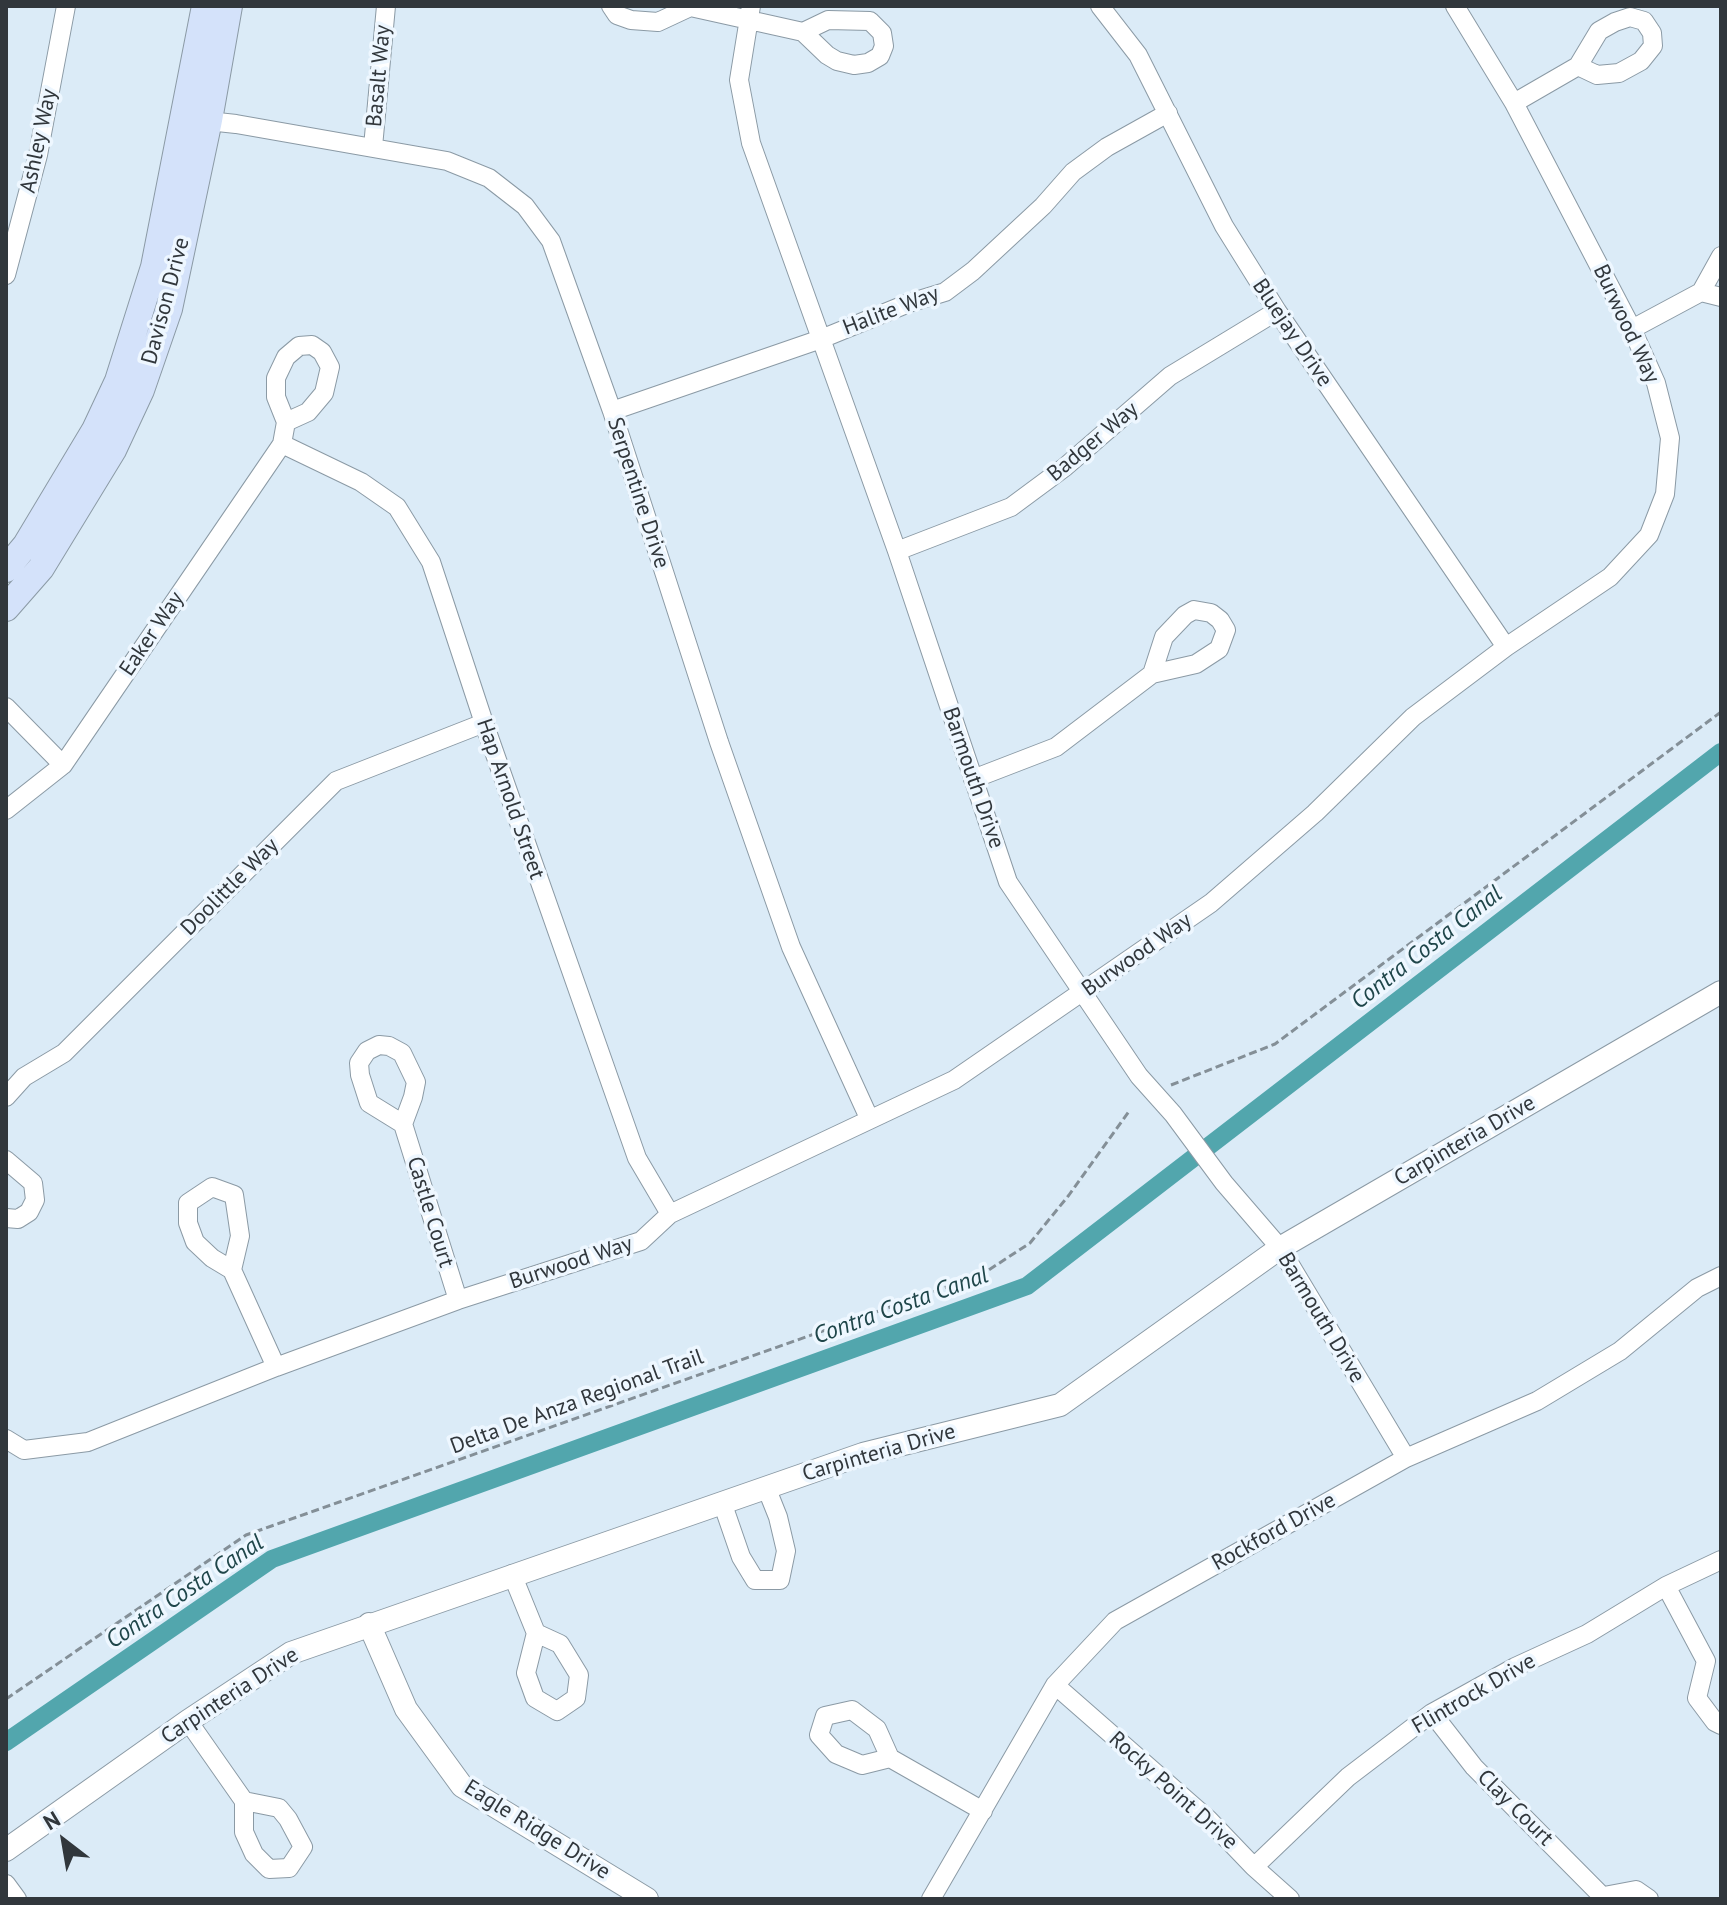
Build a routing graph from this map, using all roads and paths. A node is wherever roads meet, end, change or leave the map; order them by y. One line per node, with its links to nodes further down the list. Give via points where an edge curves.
1 (66, 6): 17 (street, Ashley Way, via 38,155)
2 (205, 6): 14 (main road, Davison Drive)
3 (229, 6): 14 (main road, Davison Drive)
4 (386, 6): 15 (street, Basalt Way)
5 (611, 6): 8 (street, via 631,20 658,22)
6 (1100, 6): 13 (street, Bluejay Drive, via 1138,55)
7 (1455, 6): 12 (street, Burwood Way)
8 (687, 7): 9 (street)
9 (749, 12): 10 (street); 22 (street, Barmouth Drive, via 739,80 751,143)
10 (803, 32)
11 (1578, 66): 12 (street)
12 (1514, 103): 21 (street, Burwood Way)
13 (1168, 113): 20 (street, Bluejay Drive, via 1224,226); 22 (street, Halite Way, via 1073,172 1043,206 945,292)
14 (197, 120): 15 (street, Serpentine Drive); 27 (main road, Davison Drive, via 118,381 95,430); 28 (main road, Davison Drive, via 169,309 141,390 113,450 41,568)
15 (373, 147): 23 (street, Serpentine Drive, via 447,161 489,178 525,206 551,241)
16 (1721, 256): 18 (street)
17 (6, 275)
18 (1701, 292): 19 (street); 21 (street)
19 (1721, 297)
20 (1277, 311): 26 (street, Badger Way, via 1170,376 1011,507); 29 (street, Bluejay Drive)
21 (1632, 329): 29 (street, Burwood Way, via 1656,383 1670,438 1665,494 1649,535 1610,577)
22 (821, 339): 23 (street, Halite Way); 26 (street, Barmouth Drive)
23 (612, 411): 42 (street, Serpentine Drive, via 791,947)
24 (286, 422): 25 (street)
25 (282, 444): 33 (street, Hap Arnold Street, via 361,482 397,507 431,562); 34 (street, Eaker Way)
26 (897, 551): 35 (street, Barmouth Drive)
27 (6, 569)
28 (6, 608)
29 (1506, 647): 38 (street, Burwood Way, via 1413,717 1315,813 1211,903)
30 (1152, 674): 35 (street, via 1056,747)
31 (6, 707): 34 (street)
32 (1721, 712): 39 (path, via 1275,1044)
33 (484, 723): 40 (street, Doolittle Way, via 336,781 64,1053 24,1077); 45 (street, Hap Arnold Street, via 637,1158)
34 (63, 765): 36 (street, Eaker Way)
35 (973, 779): 38 (street, Barmouth Drive, via 1008,882)
36 (6, 810)
37 (1721, 992): 47 (street, Carpinteria Drive)
38 (1082, 993): 42 (street, Burwood Way, via 954,1080); 47 (street, Barmouth Drive, via 1139,1076)
39 (1171, 1085)
40 (6, 1097)
41 (1130, 1110): 63 (path, Delta De Anza Regional Trail, via 1030,1243 981,1275 246,1535)
42 (869, 1118): 45 (street, Burwood Way)
43 (403, 1124): 50 (street, Castle Court)
44 (6, 1160): 46 (street, via 33,1183 35,1200 18,1219)
45 (670, 1214): 50 (street, Burwood Way, via 641,1241)
46 (6, 1218)
47 (1280, 1248): 53 (street, Barmouth Drive); 54 (street, Carpinteria Drive, via 1060,1405 863,1454)
48 (232, 1270): 51 (street)
49 (1721, 1276): 53 (street, Rockford Drive, via 1697,1288 1620,1351 1537,1401)
50 (458, 1300): 51 (street, Burwood Way)
51 (276, 1367): 52 (street, Burwood Way, via 88,1442 24,1450)
52 (6, 1439)
53 (1406, 1458): 62 (street, Rockford Drive, via 1115,1621)
54 (766, 1487): 55 (street, Carpinteria Drive); 55 (street, via 786,1551 780,1580 755,1580)
55 (722, 1502): 57 (street, Carpinteria Drive)
56 (1721, 1560): 58 (street, Flintrock Drive)
57 (512, 1574): 59 (street, Carpinteria Drive); 60 (street)
58 (1666, 1586): 61 (street); 64 (street, Flintrock Drive, via 1587,1634)
59 (369, 1624): 65 (street, Carpinteria Drive, via 291,1653); 73 (street, Eagle Ridge Drive, via 406,1709 462,1786)
60 (536, 1633)
61 (1713, 1662): 66 (street, via 1697,1698)
62 (1055, 1685): 69 (street, Rockford Drive); 71 (street, Rocky Point Drive, via 1208,1819)
63 (6, 1699)
64 (1432, 1713): 71 (street, Flintrock Drive, via 1348,1777); 74 (street, Clay Court, via 1474,1767)
65 (188, 1721): 68 (street); 70 (street, Carpinteria Drive)
66 (1721, 1725)
67 (890, 1758): 69 (street)
68 (244, 1801)
69 (983, 1811): 76 (street, Rockford Drive)
70 (6, 1850)
71 (1254, 1867): 77 (street, Rocky Point Drive)
72 (6, 1884): 75 (street)
73 (641, 1898)
74 (1605, 1898): 78 (street, Clay Court, via 1636,1890)
75 (17, 1899)
76 (931, 1899)
77 (1290, 1899)
78 (1649, 1899)

